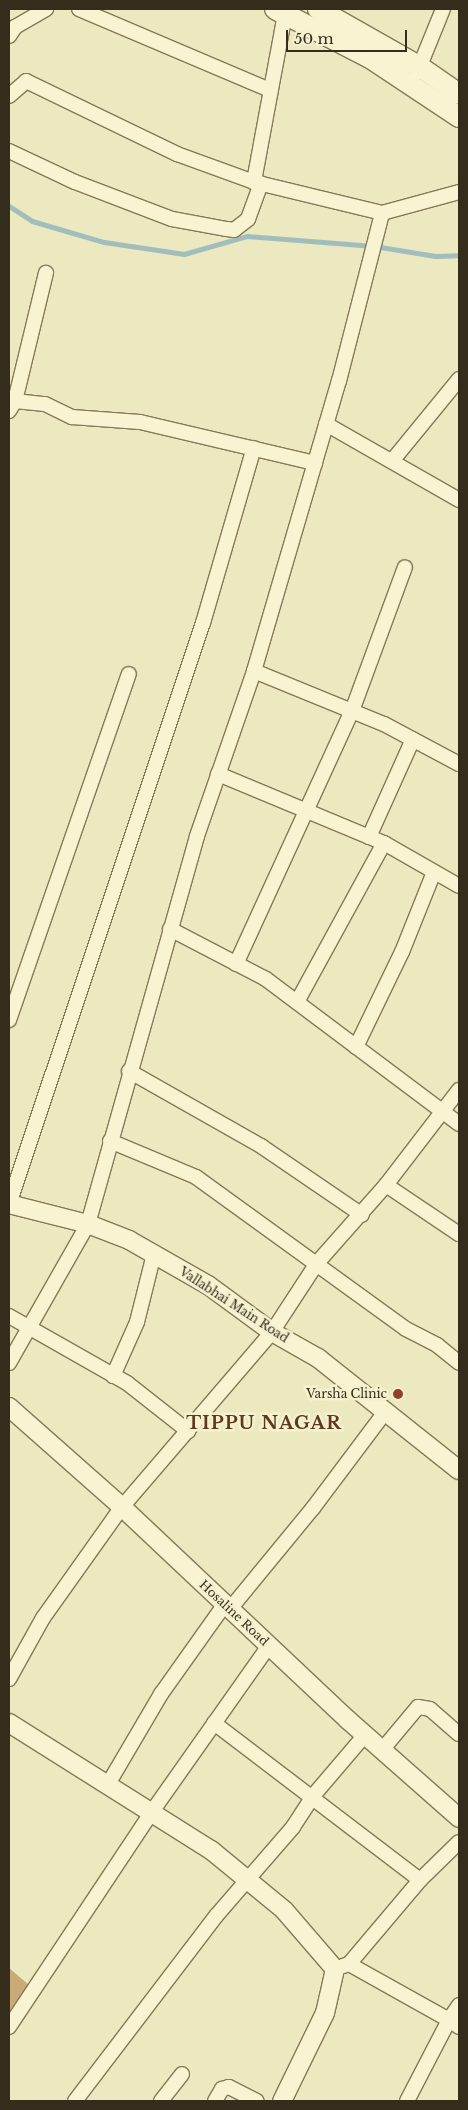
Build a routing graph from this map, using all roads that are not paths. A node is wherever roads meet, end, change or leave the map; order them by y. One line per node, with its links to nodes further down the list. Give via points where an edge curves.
1 (46, 9): 7 (street, via 15,27)
2 (78, 9): 10 (street)
3 (318, 9): 6 (main road)
4 (442, 9): 9 (street)
5 (280, 12): 8 (main road); 10 (street)
6 (341, 14): 8 (street); 9 (main road)
7 (9, 36)
8 (325, 36): 9 (main road)
9 (416, 75): 12 (main road); 13 (main road)
10 (270, 90): 15 (street)
11 (10, 91): 15 (street, via 26,81 177,154)
12 (459, 94)
13 (459, 117)
14 (9, 151): 15 (street, via 75,182 172,219 226,229 234,230 248,219)
15 (257, 183): 17 (street)
16 (459, 192): 17 (street)
17 (382, 213): 21 (street)
18 (46, 273): 20 (street)
19 (459, 379): 23 (street)
20 (12, 406): 22 (street, via 45,404 72,417 140,422)
21 (326, 424): 23 (street); 24 (street)
22 (254, 448): 24 (street); 49 (street, via 203,623)
23 (392, 461): 25 (street)
24 (315, 463): 27 (street)
25 (458, 497)
26 (405, 567): 29 (street)
27 (254, 671): 29 (street); 32 (street)
28 (129, 674): 41 (street)
29 (352, 711): 30 (street); 33 (street)
30 (413, 739): 31 (street); 34 (street)
31 (459, 764)
32 (218, 774): 33 (street); 38 (street)
33 (307, 811): 34 (street); 39 (street)
34 (369, 837): 35 (street)
35 (384, 844): 36 (street); 40 (street)
36 (434, 872): 37 (street); 42 (street, via 402,952)
37 (459, 886)
38 (170, 929): 39 (street); 43 (street)
39 (236, 964): 40 (street, via 266,979)
40 (296, 1002): 42 (street)
41 (9, 1020)
42 (356, 1047): 45 (street)
43 (130, 1072): 47 (street); 50 (street, via 261,1146)
44 (459, 1090): 45 (street)
45 (442, 1111): 46 (street); 48 (street)
46 (459, 1124)
47 (110, 1140): 51 (street); 54 (street, via 196,1177)
48 (386, 1185): 50 (street); 52 (street)
49 (9, 1204): 51 (street, Vallabhai Main Road)
50 (362, 1215): 54 (street)
51 (88, 1224): 53 (street, Vallabhai Main Road); 56 (street)
52 (459, 1234)
53 (154, 1254): 57 (street, Vallabhai Main Road, via 208,1285); 60 (street, via 137,1322)
54 (317, 1263): 57 (street); 59 (street)
55 (9, 1316): 56 (street)
56 (28, 1327): 58 (street); 60 (street)
57 (272, 1332): 62 (street, Vallabhai Main Road, via 318,1358); 63 (street)
58 (9, 1362)
59 (459, 1363)
60 (113, 1376): 63 (street)
61 (9, 1407): 65 (street, Hosaline Road)
62 (385, 1412): 64 (street, Vallabhai Main Road); 66 (street, via 313,1508)
63 (188, 1431): 65 (street)
64 (459, 1470)
65 (122, 1507): 66 (street, Hosaline Road); 68 (street, via 43,1618)
66 (227, 1607): 67 (street, Hosaline Road); 74 (street, via 161,1694)
67 (269, 1646): 70 (street); 72 (street, Hosaline Road)
68 (9, 1679)
69 (9, 1723): 74 (street)
70 (214, 1723): 75 (street); 76 (street)
71 (459, 1734): 73 (street, via 430,1709 418,1707)
72 (365, 1735): 73 (street, Hosaline Road); 75 (street)
73 (382, 1750): 77 (street, Hosaline Road)
74 (107, 1786): 76 (street)
75 (313, 1796): 79 (street); 80 (street)
76 (151, 1813): 80 (street, via 211,1850); 84 (street)
77 (459, 1818)
78 (459, 1842): 79 (street)
79 (420, 1880): 81 (street)
80 (248, 1881): 81 (street, via 284,1910); 86 (street, via 216,1916)
81 (342, 1967): 83 (street); 90 (street, via 325,2013)
82 (459, 2005): 83 (street)
83 (454, 2024): 91 (street)
84 (9, 2027)
85 (182, 2074): 87 (street)
86 (75, 2101)
87 (161, 2101)
88 (215, 2101): 89 (street, via 222,2089 229,2087)
89 (257, 2101)
90 (282, 2101)
91 (407, 2101)

